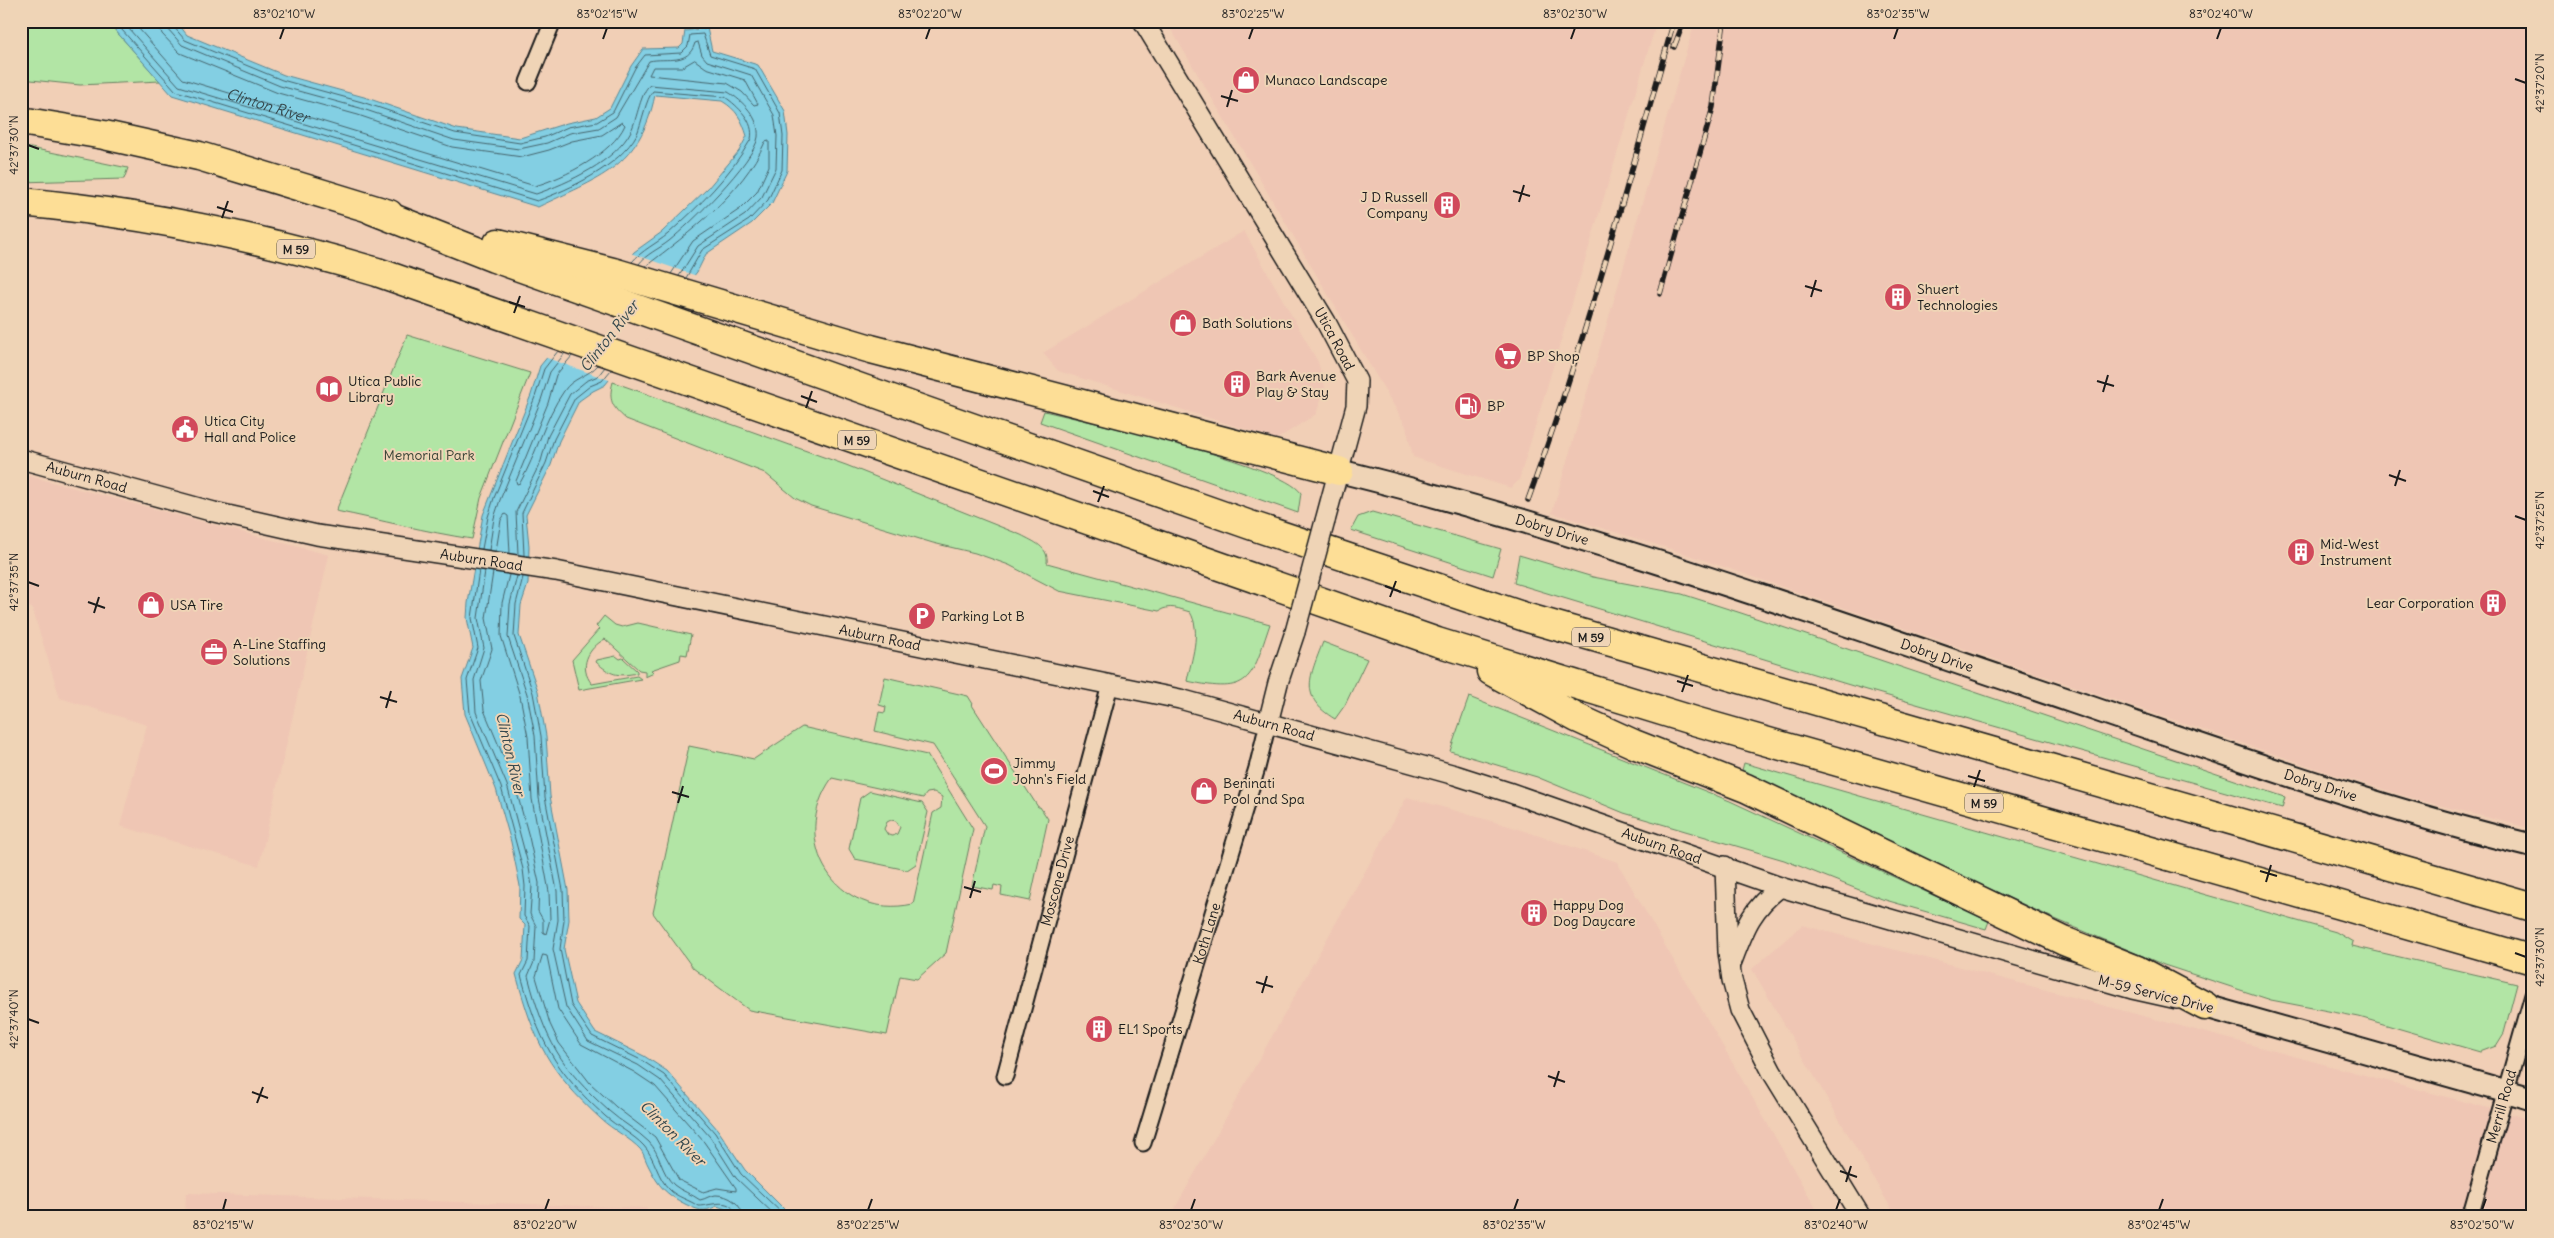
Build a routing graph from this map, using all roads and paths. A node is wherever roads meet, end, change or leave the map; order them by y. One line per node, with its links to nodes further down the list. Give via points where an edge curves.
1 (553, 21): 3 (street)
2 (1143, 21): 8 (street, Utica Road, via 1352,368 1357,381 1357,399)
3 (528, 82)
4 (21, 121): 6 (highway, M 59, via 199,156)
5 (21, 202): 9 (highway, M 59, via 136,216 272,243 377,272)
6 (372, 210): 8 (highway, via 613,272 852,344); 15 (highway, M 59, via 664,319 1268,532 1528,618)
7 (21, 459): 10 (street, Auburn Road, via 214,512 317,535 556,570)
8 (1339, 471): 11 (street, Utica Road, bridge); 12 (main road, Dobry Drive, via 1588,541 2324,786 2433,820)
9 (1437, 642): 16 (highway, M 59, via 1698,722); 19 (highway, via 1577,718 1746,788 2064,941 2137,970)
10 (1110, 685): 11 (street, Auburn Road, via 1180,699); 20 (street, Moscone Drive)
11 (1268, 723): 13 (street, Auburn Road, via 1508,792); 23 (street, Koth Lane)
12 (2533, 846)
13 (1725, 866): 14 (street, Auburn Road); 17 (street, via 1727,943)
14 (1780, 887): 17 (street, via 1752,915); 19 (street, M-59 Service Drive, via 2132,989)
15 (2533, 907)
16 (2533, 960)
17 (1731, 965): 24 (street, via 1735,993 1752,1036)
18 (2533, 995): 21 (street, Merrill Road)
19 (2204, 1006): 21 (main road, M-59 Service Drive)
20 (1005, 1076)
21 (2505, 1092): 22 (main road, M-59 Service Drive); 25 (street, Merrill Road)
22 (2533, 1100)
23 (1143, 1143)
24 (1861, 1217)
25 (2470, 1217)

